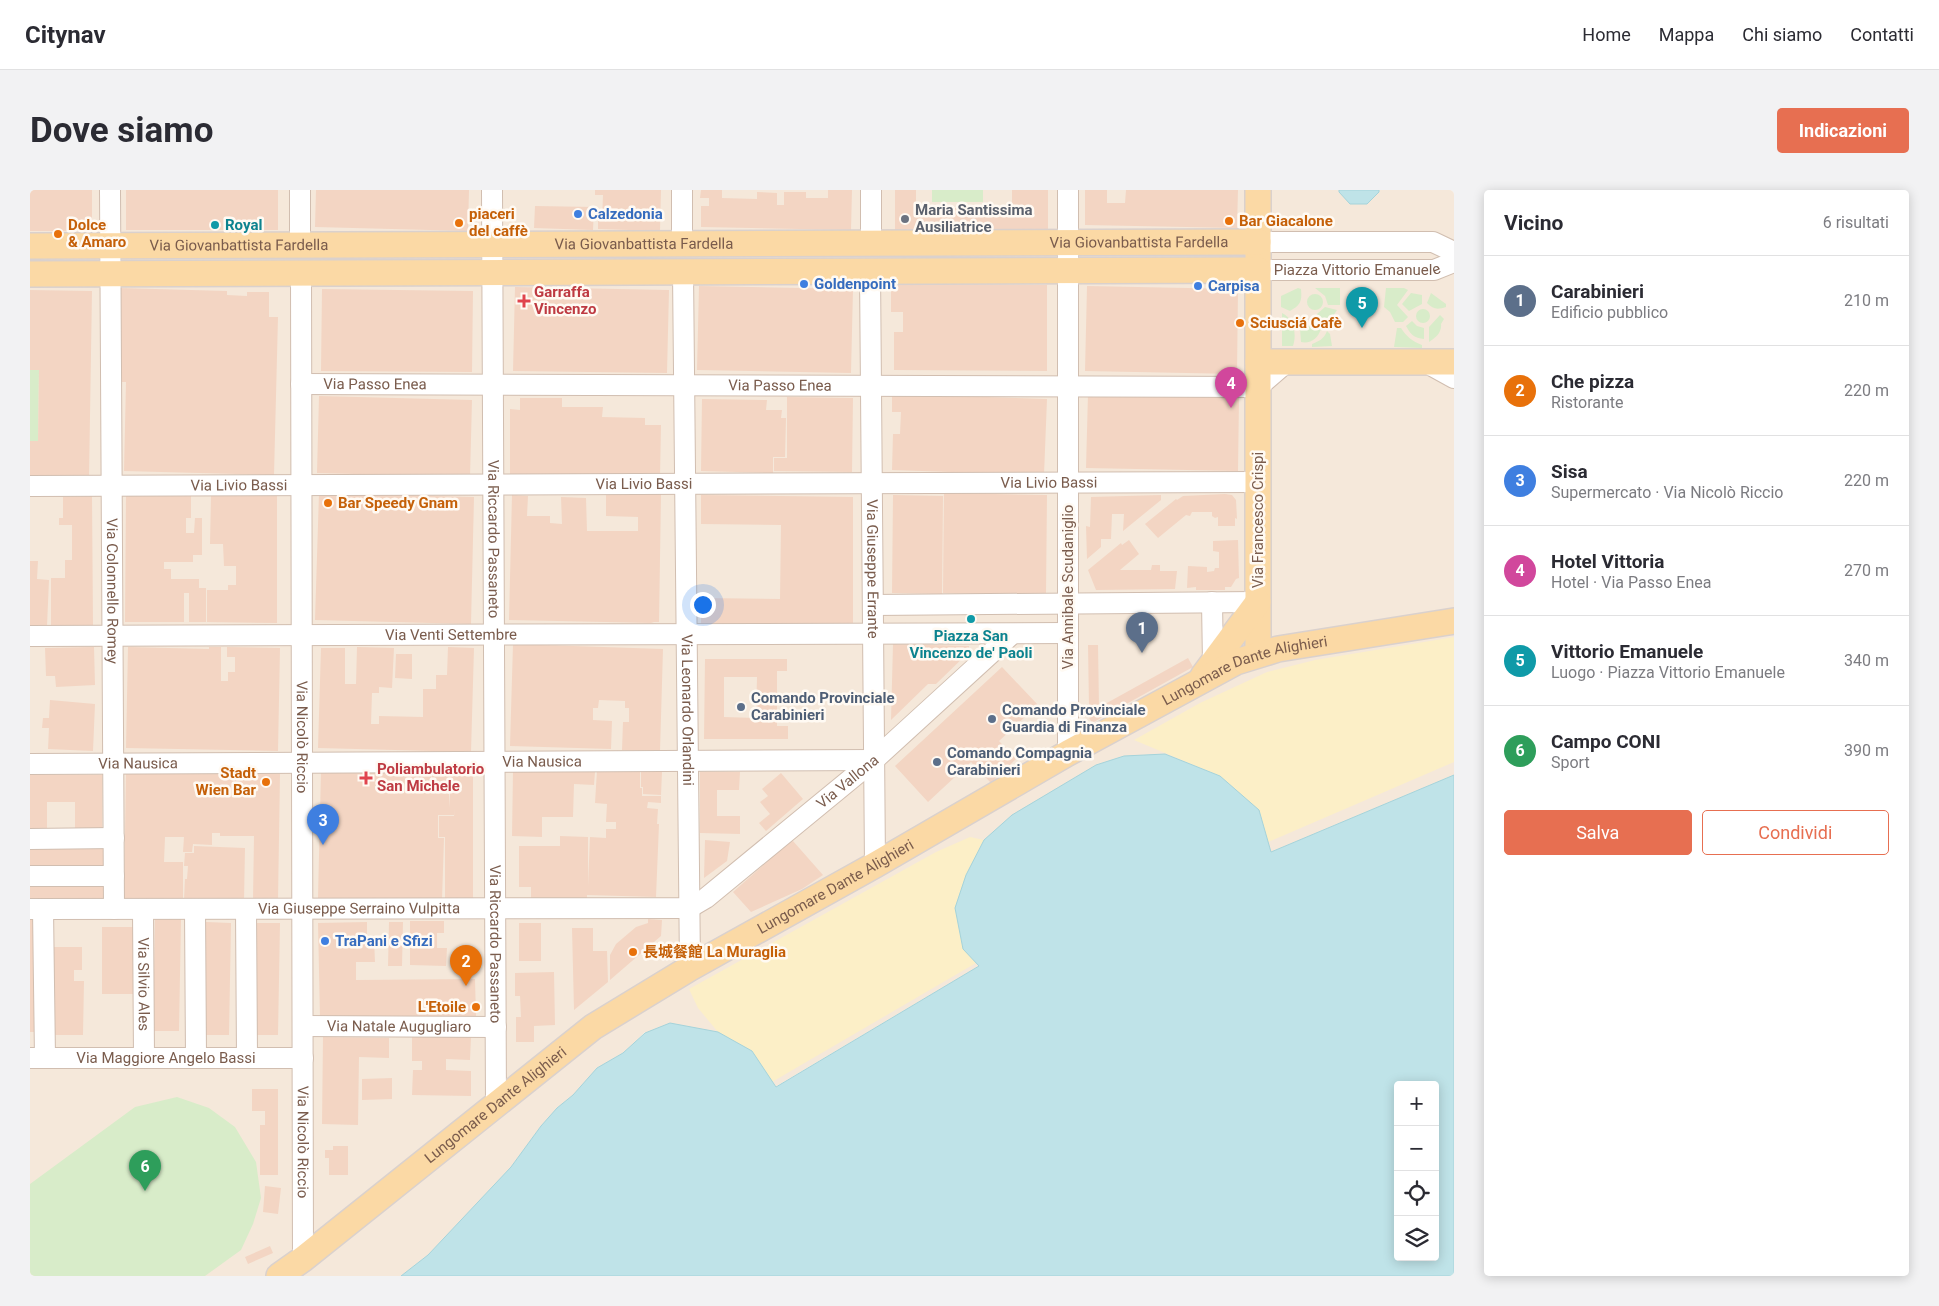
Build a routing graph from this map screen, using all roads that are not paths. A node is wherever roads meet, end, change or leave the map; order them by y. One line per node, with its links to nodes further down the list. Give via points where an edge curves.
1 (110, 190): 14 (street, Via Colonnello Romey)
2 (300, 190): 15 (street)
3 (492, 190): 12 (street, Via Riccardo Passaneto)
4 (682, 190): 10 (street)
5 (871, 190): 11 (street)
6 (1068, 190): 9 (street, Via Annibale Scudaniglio)
7 (1258, 190): 8 (main road, Via Francesco Crispi)
8 (1258, 242): 9 (main road, Via Giovanbattista Fardella); 16 (street, Piazza Vittorio Emanuele, via 1433,242); 19 (main road, Via Francesco Crispi)
9 (1068, 243): 11 (main road, Via Giovanbattista Fardella); 18 (street, Via Annibale Scudaniglio)
10 (682, 244): 11 (main road, Via Giovanbattista Fardella); 12 (main road, Via Giovanbattista Fardella)
11 (871, 244)
12 (493, 245): 15 (main road, Via Giovanbattista Fardella); 21 (street, Via Riccardo Passaneto)
13 (30, 246): 14 (main road, Via Giovanbattista Fardella)
14 (111, 246): 15 (main road, Via Giovanbattista Fardella); 25 (street, Via Colonnello Romey)
15 (300, 246)
16 (1454, 252)
17 (1454, 262): 19 (street, Piazza Vittorio Emanuele, via 1434,270)
18 (1068, 270): 19 (main road, Via Giovanbattista Fardella); 20 (main road, Via Giovanbattista Fardella); 34 (street, Via Annibale Scudaniglio)
19 (1258, 270): 28 (main road, Via Francesco Crispi)
20 (870, 271): 22 (main road, Via Giovanbattista Fardella); 33 (street, Via Giuseppe Errante)
21 (494, 272): 22 (main road, Via Giovanbattista Fardella); 23 (main road, Via Giovanbattista Fardella); 31 (street, Via Riccardo Passaneto)
22 (683, 272): 32 (street, Via Leonardo Orlandini)
23 (301, 273): 25 (main road, Via Giovanbattista Fardella); 30 (street, Via Nicolò Riccio)
24 (30, 274): 25 (main road, Via Giovanbattista Fardella)
25 (111, 274): 42 (street, Via Colonnello Romey)
26 (1425, 362): 27 (main road); 28 (main road, via 1287,362); 29 (street)
27 (1454, 362)
28 (1258, 375): 34 (street, Via Passo Enea); 35 (main road, Via Francesco Crispi)
29 (1454, 378)
30 (301, 384): 31 (street, Via Passo Enea); 39 (street, Via Nicolò Riccio)
31 (494, 385): 32 (street, Via Passo Enea); 40 (street, Via Riccardo Passaneto)
32 (684, 385): 33 (street, Via Passo Enea); 38 (street, Via Leonardo Orlandini)
33 (871, 386): 34 (street, Via Passo Enea); 36 (street, Via Giuseppe Errante)
34 (1068, 386): 37 (street, Via Annibale Scudaniglio)
35 (1258, 482): 37 (street, Via Livio Bassi); 44 (main road, Via Francesco Crispi)
36 (872, 483): 37 (street, Via Livio Bassi); 38 (street, Via Livio Bassi); 46 (street, Via Giuseppe Errante)
37 (1068, 483): 45 (street, Via Annibale Scudaniglio)
38 (685, 484): 40 (street, Via Livio Bassi); 49 (street, Via Leonardo Orlandini)
39 (302, 485): 40 (street, Via Livio Bassi); 42 (street, Via Livio Bassi); 54 (street, Via Nicolò Riccio)
40 (494, 485): 51 (street, Via Riccardo Passaneto)
41 (30, 486): 42 (street, Via Livio Bassi)
42 (112, 486): 53 (street, Via Colonnello Romey)
43 (1212, 602): 44 (street); 45 (street); 57 (street)
44 (1258, 602): 56 (main road, Via Francesco Crispi); 57 (main road)
45 (1068, 603): 46 (street); 48 (street, Via Annibale Scudaniglio)
46 (873, 605): 50 (street, Via Giuseppe Errante)
47 (1454, 621): 56 (main road, Lungomare Dante Alighieri)
48 (1068, 633): 55 (street, Via Venti Settembre); 59 (street, Via Annibale Scudaniglio)
49 (686, 634): 50 (street, Via Venti Settembre); 51 (street, Via Venti Settembre); 61 (street, Via Leonardo Orlandini)
50 (873, 634): 55 (street, Via Venti Settembre); 60 (street, Via Giuseppe Errante)
51 (495, 635): 54 (street, Via Venti Settembre); 62 (street, Via Riccardo Passaneto)
52 (30, 636): 53 (street, Via Venti Settembre)
53 (113, 636): 54 (street, Via Venti Settembre); 65 (street, Via Colonnello Romey)
54 (302, 636): 63 (street, Via Nicolò Riccio)
55 (1006, 639): 60 (street, Via Vallona)
56 (1258, 654): 58 (main road, Lungomare Dante Alighieri)
57 (1213, 663): 58 (main road)
58 (1198, 683): 59 (main road, Lungomare Dante Alighieri)
59 (1068, 753): 68 (main road, Lungomare Dante Alighieri)
60 (874, 760): 61 (street, Via Nausica); 68 (street, Via Giuseppe Errante); 72 (street, Via Vallona, via 706,898)
61 (687, 761): 62 (street, Via Nausica); 72 (street, Via Leonardo Orlandini)
62 (495, 762): 63 (street, Via Nausica); 71 (street, Via Riccardo Passaneto)
63 (302, 763): 65 (street, Via Nausica); 78 (street, Via Nicolò Riccio)
64 (30, 764): 65 (street, Via Nausica)
65 (113, 764): 67 (street, Via Colonnello Romey)
66 (30, 838): 67 (street)
67 (114, 838): 70 (street, Via Colonnello Romey)
68 (875, 865): 79 (main road, Lungomare Dante Alighieri)
69 (30, 876): 70 (street)
70 (114, 876): 74 (street, Via Colonnello Romey)
71 (496, 908): 72 (street, Via Giuseppe Serraino Vulpitta); 78 (street, Via Giuseppe Serraino Vulpitta); 81 (street, Via Riccardo Passaneto)
72 (689, 908): 79 (street, Via Leonardo Orlandini)
73 (37, 909): 74 (street, Via Giuseppe Serraino Vulpitta); 82 (street)
74 (114, 909): 75 (street, Via Giuseppe Serraino Vulpitta)
75 (143, 909): 76 (street, Via Giuseppe Serraino Vulpitta); 83 (street, Via Silvio Ales)
76 (195, 909): 77 (street, Via Giuseppe Serraino Vulpitta); 84 (street)
77 (246, 909): 78 (street, Via Giuseppe Serraino Vulpitta); 85 (street)
78 (302, 909): 80 (street, Via Nicolò Riccio)
79 (690, 968): 87 (main road, Lungomare Dante Alighieri, via 593,1028)
80 (303, 1026): 81 (street, Via Natale Augugliaro); 86 (street, Via Nicolò Riccio)
81 (496, 1027): 87 (street, Via Riccardo Passaneto)
82 (37, 1058): 83 (street, Via Maggiore Angelo Bassi)
83 (144, 1058): 84 (street, Via Maggiore Angelo Bassi)
84 (196, 1058): 85 (street, Via Maggiore Angelo Bassi)
85 (247, 1058): 86 (street, Via Maggiore Angelo Bassi)
86 (303, 1058): 88 (street, Via Nicolò Riccio)
87 (496, 1105): 88 (main road, Lungomare Dante Alighieri)
88 (303, 1259): 89 (main road, Lungomare Dante Alighieri)
89 (279, 1276)

